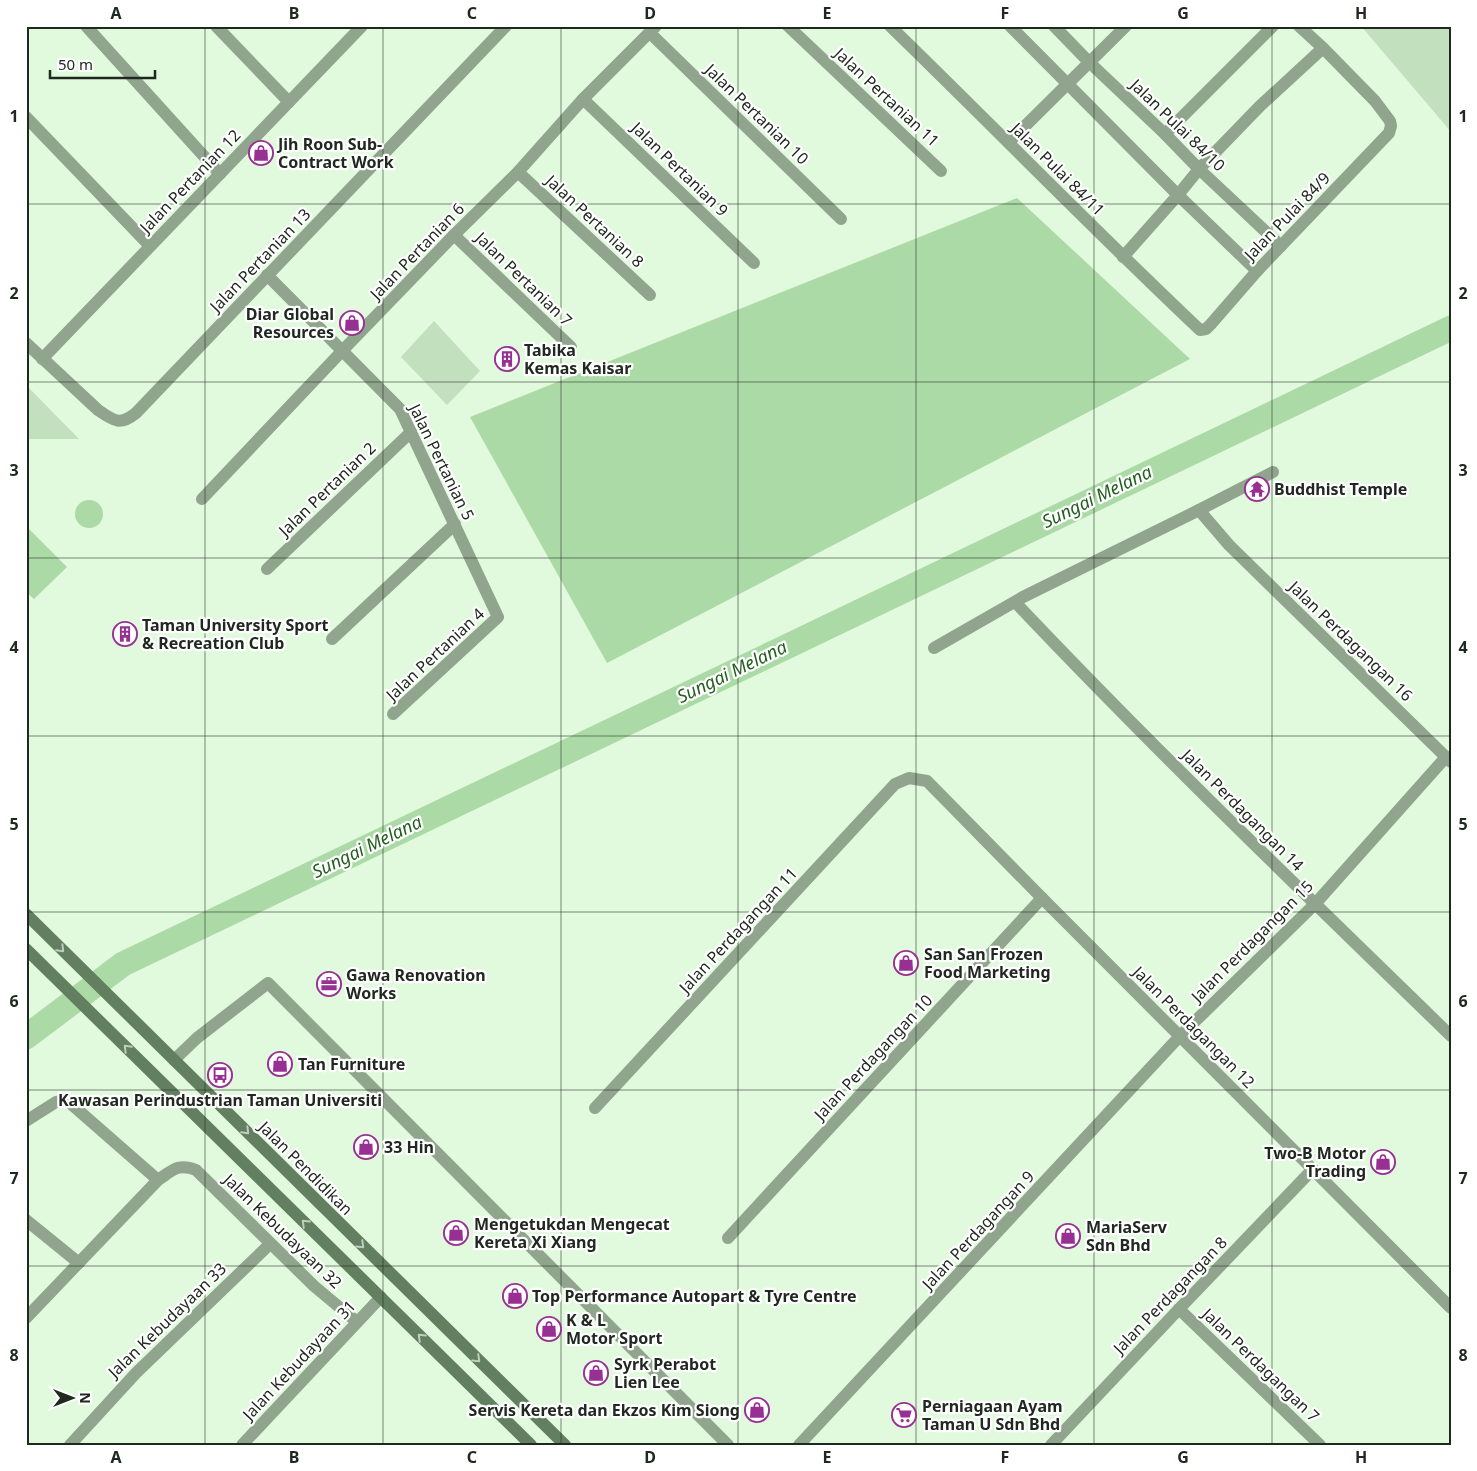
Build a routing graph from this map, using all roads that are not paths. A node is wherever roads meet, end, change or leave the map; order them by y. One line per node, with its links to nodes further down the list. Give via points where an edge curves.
1 (86, 26): 24 (street)
2 (216, 26): 17 (street)
3 (506, 26): 33 (street, Jalan Pertanian 13)
4 (788, 26): 22 (street, Jalan Pertanian 11)
5 (890, 26): 20 (street, Jalan Pulai 84/11)
6 (1010, 26): 15 (street)
7 (1054, 26): 14 (street, Jalan Pulai 84/10)
8 (1126, 26): 14 (street)
9 (1273, 26): 19 (street)
10 (1299, 26): 13 (street)
11 (355, 29): 17 (street, Jalan Pertanian 12)
12 (653, 29): 16 (street, Jalan Pertanian 6); 26 (street, Jalan Pertanian 10)
13 (1323, 48): 21 (street, via 1260,106); 29 (street, Jalan Pulai 84/9, via 1374,101 1391,126 1389,133)
14 (1089, 62): 15 (street); 19 (street, Jalan Pulai 84/10)
15 (1068, 83): 20 (street); 25 (street)
16 (583, 99): 23 (street, Jalan Pertanian 6); 31 (street, Jalan Pertanian 9)
17 (289, 102): 24 (street, Jalan Pertanian 12)
18 (26, 118): 28 (street)
19 (1165, 134): 21 (street, Jalan Pulai 84/10)
20 (1009, 142): 30 (street, Jalan Pulai 84/11)
21 (1200, 169): 25 (street); 29 (street, Jalan Pulai 84/10)
22 (941, 171)
23 (518, 172): 27 (street, Jalan Pertanian 6); 34 (street, Jalan Pertanian 8)
24 (220, 174): 28 (street, Jalan Pertanian 12)
25 (1178, 196): 30 (street); 32 (street)
26 (841, 219)
27 (454, 235): 37 (street, Jalan Pertanian 7); 38 (street, Jalan Pertanian 6)
28 (150, 246): 39 (street, Jalan Pertanian 12)
29 (1282, 246): 32 (street, Jalan Pulai 84/9)
30 (1123, 257): 35 (street, Jalan Pulai 84/11, via 1200,330)
31 (754, 263)
32 (1257, 271): 35 (street, Jalan Pulai 84/9)
33 (268, 275): 38 (street, Jalan Pertanian 5); 39 (street, Jalan Pertanian 13, via 127,420 119,422 109,418)
34 (650, 295)
35 (1206, 329)
36 (26, 343): 39 (street, Jalan Pertanian 13)
37 (571, 347)
38 (342, 350): 40 (street, Jalan Pertanian 5, via 400,409); 42 (street, Jalan Pertanian 6)
39 (42, 359)
40 (411, 432): 44 (street, Jalan Pertanian 5); 45 (street, Jalan Pertanian 2)
41 (1273, 472): 43 (street)
42 (202, 499)
43 (1200, 510): 46 (street); 51 (street, Jalan Perdagangan 16, via 1229,545)
44 (455, 524): 47 (street, Jalan Pertanian 5); 48 (street)
45 (267, 569)
46 (1015, 602): 49 (street); 54 (street, Jalan Perdagangan 14, via 1080,672)
47 (498, 617): 50 (street, Jalan Pertanian 4)
48 (332, 639)
49 (934, 648)
50 (393, 714)
51 (1448, 759): 54 (street, Jalan Perdagangan 15)
52 (909, 778): 53 (street, Jalan Perdagangan 12, via 927,780); 60 (street, Jalan Perdagangan 11, via 896,784)
53 (1042, 898): 57 (street, Jalan Perdagangan 12); 65 (street, Jalan Perdagangan 10)
54 (1315, 904): 57 (street, Jalan Perdagangan 15); 58 (street, Jalan Perdagangan 14)
55 (26, 914): 59 (main road, Jalan Pendidikan, one-way to 59)
56 (26, 949): 68 (main road, one-way to 56)
57 (1180, 1036): 62 (street, Jalan Perdagangan 12); 78 (street, Jalan Perdagangan 9)
58 (1451, 1036)
59 (174, 1060): 76 (main road, Jalan Pendidikan, one-way to 76); 77 (street, via 268,982)
60 (595, 1108)
61 (26, 1121): 63 (street, via 64,1100)
62 (1313, 1169): 69 (street, Jalan Perdagangan 12); 70 (street, Jalan Perdagangan 8)
63 (158, 1180): 66 (street, Jalan Kebudayaan 32, via 176,1168 186,1166 196,1170); 67 (street)
64 (26, 1220): 67 (street)
65 (728, 1238)
66 (270, 1244): 72 (street, Jalan Kebudayaan 32); 73 (street, Jalan Kebudayaan 33, via 132,1376)
67 (79, 1263): 71 (street)
68 (381, 1297): 72 (street, Jalan Kebudayaan 31); 75 (main road, one-way to 68)
69 (1451, 1308)
70 (1179, 1309): 79 (street, Jalan Perdagangan 8); 80 (street, Jalan Perdagangan 7)
71 (26, 1318)
72 (357, 1322): 74 (street, Jalan Kebudayaan 31)
73 (70, 1445)
74 (242, 1445)
75 (531, 1445)
76 (565, 1445)
77 (728, 1445)
78 (799, 1445)
79 (1052, 1445)
80 (1320, 1445)

